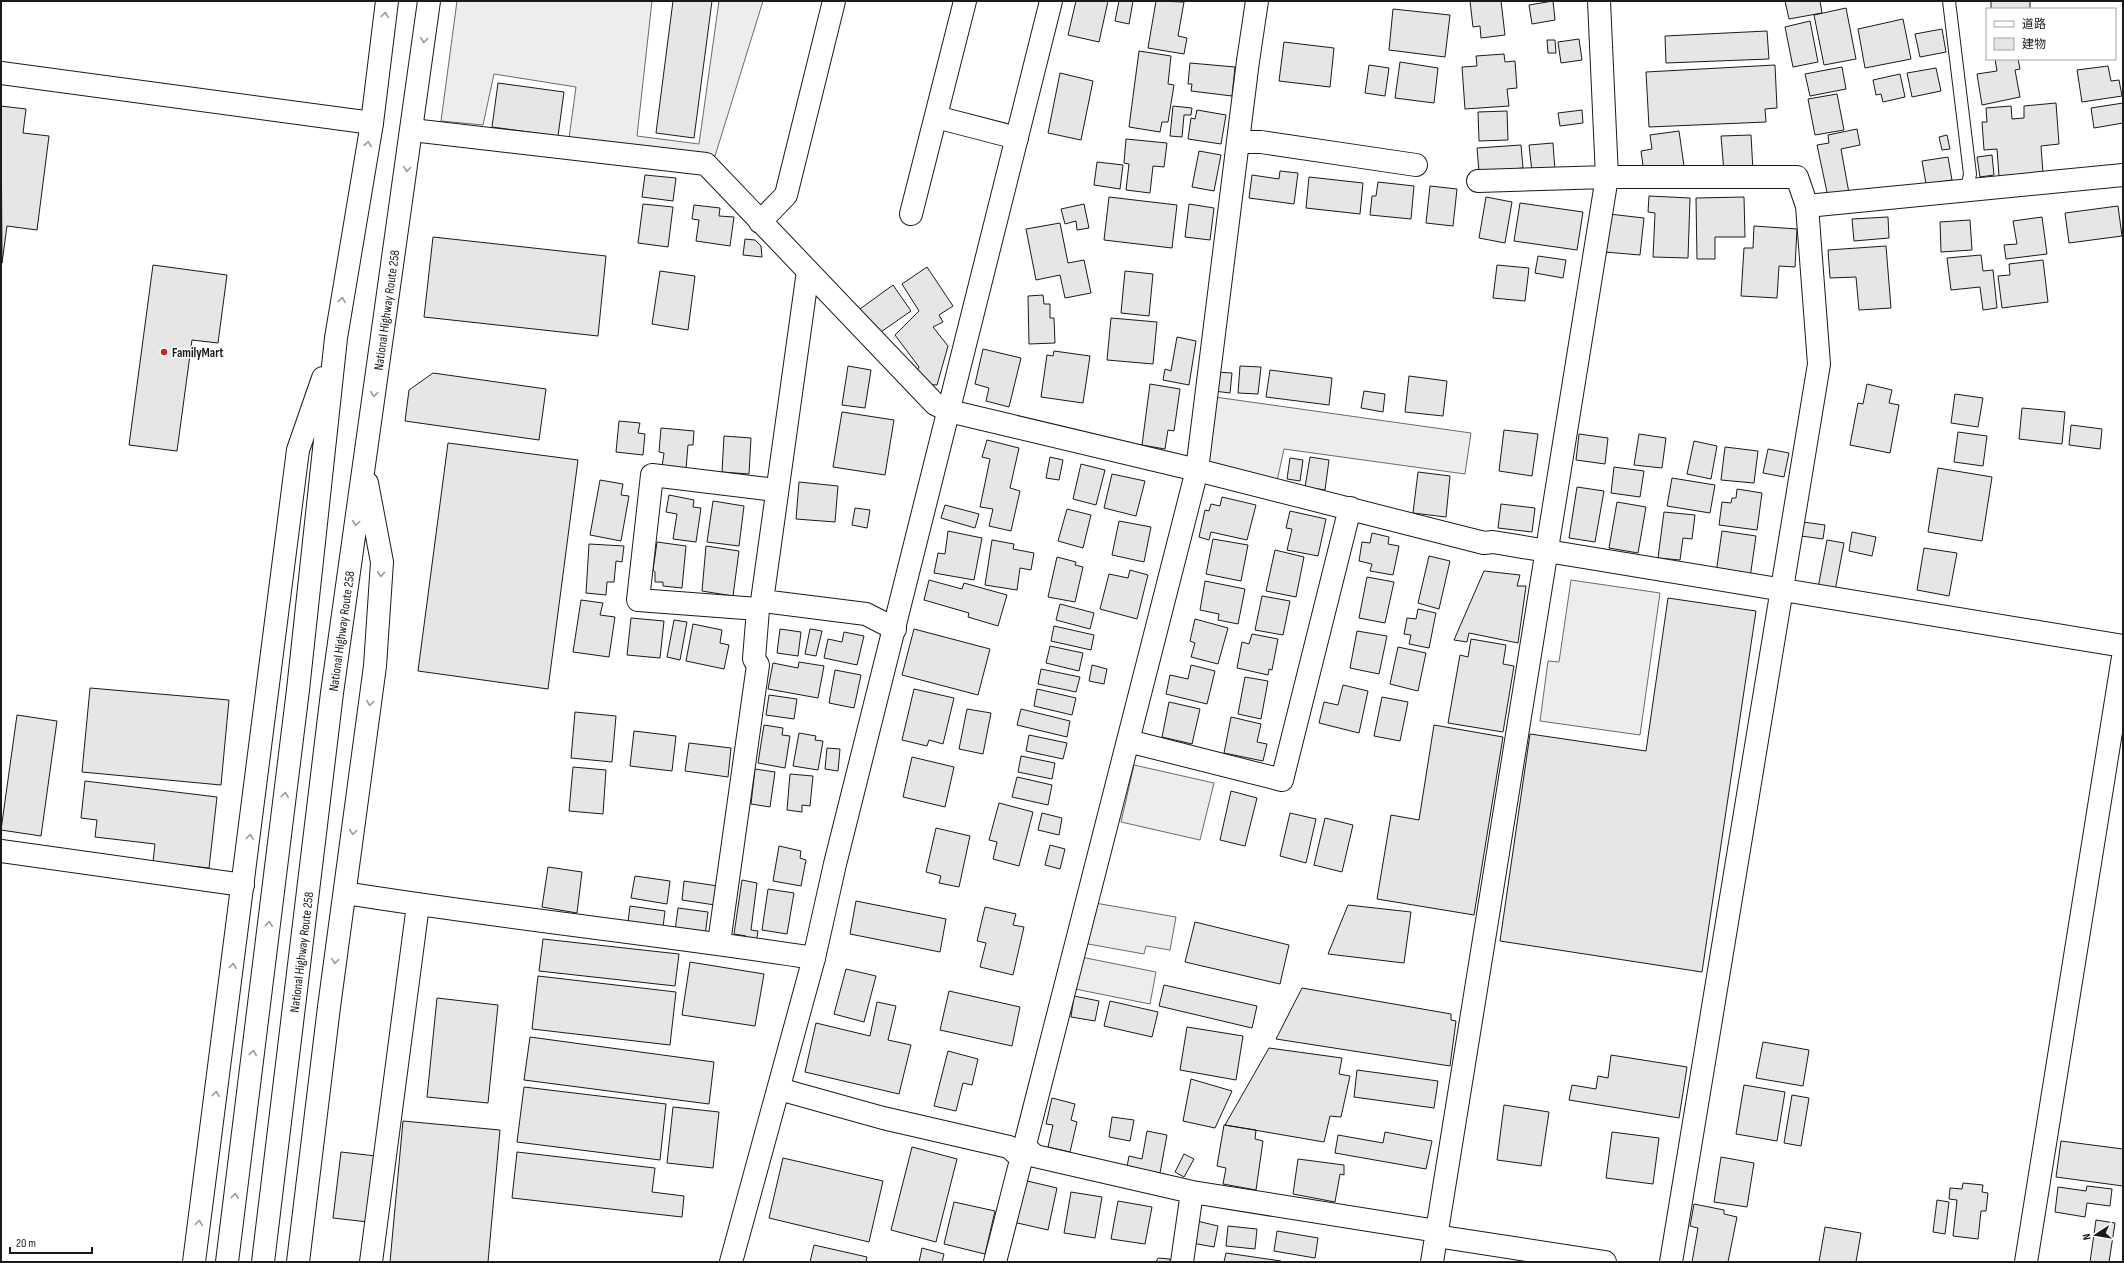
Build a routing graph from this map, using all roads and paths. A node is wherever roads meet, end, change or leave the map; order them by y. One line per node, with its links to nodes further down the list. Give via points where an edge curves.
1 (387, 1): 11 (main road, one-way to 1)
2 (429, 1): 12 (main road, National Highway Route 258, one-way to 12)
3 (834, 1): 22 (main road, via 786,195)
4 (965, 1): 10 (main road)
5 (1051, 1): 13 (main road)
6 (1258, 1): 14 (main road)
7 (1599, 1): 17 (main road)
8 (1949, 1): 19 (lane, via 1970,174)
9 (1, 73): 11 (main road)
10 (936, 117): 13 (main road); 21 (main road)
11 (372, 123): 24 (main road, one-way to 11)
12 (412, 130): 22 (main road, via 706,164); 26 (main road, National Highway Route 258, one-way to 26)
13 (1017, 138): 25 (main road)
14 (1238, 142): 15 (main road, via 1261,142); 27 (main road)
15 (1416, 165)
16 (2123, 175): 19 (main road)
17 (1607, 178): 18 (main road); 20 (main road, via 1797,177); 30 (main road)
18 (1478, 181)
19 (1967, 189): 20 (main road)
20 (1807, 206): 31 (main road, via 1819,364)
21 (911, 214)
22 (760, 222): 23 (main road)
23 (808, 271): 25 (main road, via 935,404); 28 (main road)
24 (336, 338): 38 (main road, one-way to 24, via 298,450); 48 (main road, one-way to 24, via 297,698)
25 (949, 411): 27 (main road); 33 (main road)
26 (364, 466): 39 (main road, one-way to 39, via 382,562 376,666); 49 (main road, National Highway Route 258, one-way to 49, via 331,701)
27 (1197, 470): 29 (main road); 36 (main road)
28 (776, 490): 32 (main road); 32 (main road, via 652,475 638,600)
29 (1350, 508): 30 (main road, via 1484,543); 36 (main road, via 1282,780)
30 (1547, 550): 31 (main road); 46 (main road)
31 (1780, 590): 34 (main road); 57 (main road)
32 (760, 605): 33 (main road, via 866,614); 41 (main road, via 754,659 758,666)
33 (895, 629): 42 (main road, via 835,864)
34 (2123, 646)
35 (2123, 657): 58 (main road)
36 (1128, 741): 44 (main road)
37 (1, 851): 38 (main road)
38 (243, 886): 47 (main road, one-way to 38)
39 (345, 893): 40 (main road); 50 (main road, one-way to 50)
40 (418, 905): 41 (main road); 51 (main road)
41 (719, 943): 42 (main road)
42 (814, 958): 43 (main road)
43 (779, 1089): 44 (main road, via 883,1118 1009,1147); 52 (main road)
44 (1024, 1153): 45 (main road); 53 (main road)
45 (1192, 1192): 46 (main road); 54 (main road)
46 (1437, 1233): 55 (main road); 56 (main road)
47 (194, 1262)
48 (227, 1262)
49 (263, 1262)
50 (298, 1262)
51 (371, 1262)
52 (731, 1262)
53 (995, 1262)
54 (1182, 1262)
55 (1432, 1262)
56 (1605, 1262)
57 (1671, 1262)
58 (2026, 1262)

